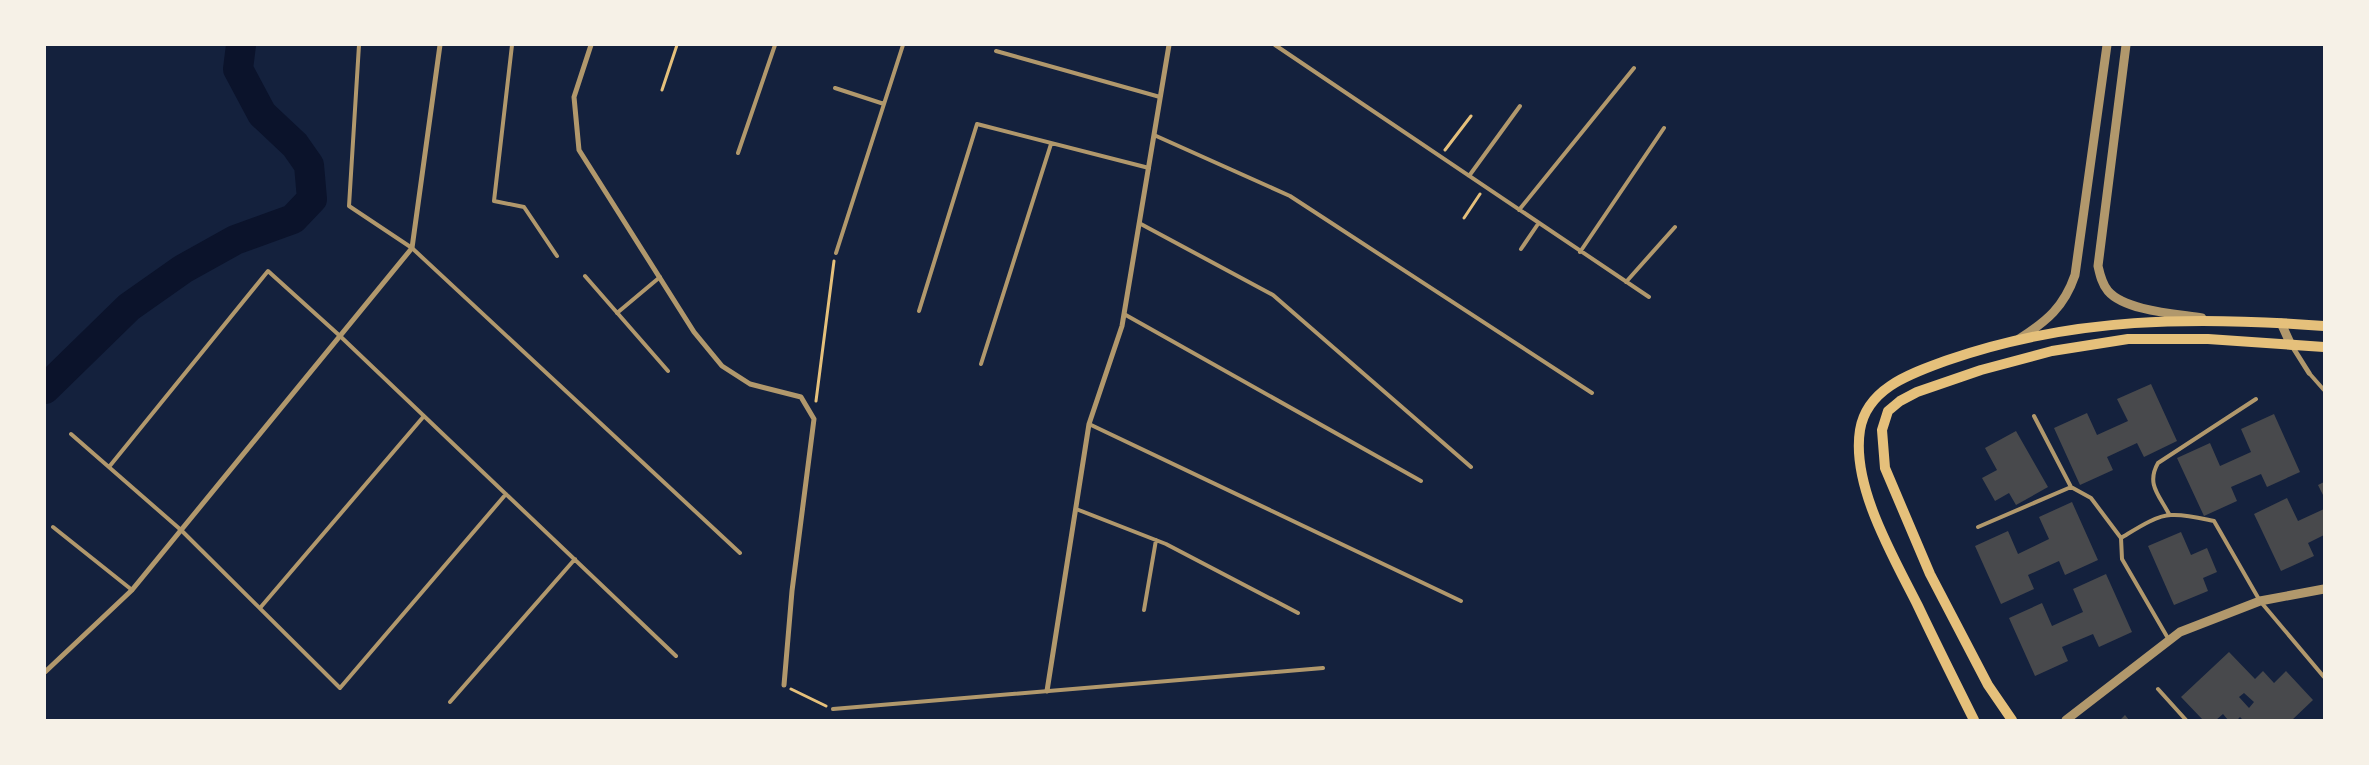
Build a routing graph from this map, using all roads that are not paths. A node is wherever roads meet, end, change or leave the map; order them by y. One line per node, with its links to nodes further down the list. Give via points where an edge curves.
1 (359, 45): 27 (lane, via 349,206)
2 (440, 45): 27 (street)
3 (512, 45): 31 (lane, via 494,201 524,207)
4 (591, 45): 33 (street, via 574,97 579,150)
5 (775, 45): 20 (lane)
6 (903, 45): 15 (lane)
7 (1169, 45): 14 (street)
8 (1275, 45): 22 (lane)
9 (2107, 45): 43 (street, via 2075,275 2063,303 2039,326)
10 (2126, 45): 39 (street, via 2098,266 2100,275 2108,291 2125,302 2145,309)
11 (996, 51): 14 (lane)
12 (1634, 68): 23 (lane)
13 (835, 88): 15 (lane)
14 (1160, 97): 18 (street)
15 (884, 104): 30 (lane)
16 (1520, 106): 22 (lane)
17 (1664, 128): 29 (lane)
18 (1154, 135): 21 (street); 50 (lane, via 1290,196)
19 (1051, 144): 21 (lane); 36 (lane, via 978,124); 46 (lane)
20 (738, 153)
21 (1148, 168): 24 (street)
22 (1469, 176): 23 (lane)
23 (1519, 210): 25 (lane)
24 (1139, 223): 38 (street); 57 (lane, via 1273,295)
25 (1538, 224): 28 (lane); 29 (lane)
26 (1675, 227): 34 (lane)
27 (412, 248): 42 (street); 68 (lane)
28 (1521, 248)
29 (1580, 252): 34 (lane)
30 (836, 253)
31 (557, 256)
32 (585, 276): 37 (lane)
33 (660, 277): 37 (lane); 82 (street, via 694,332 722,366 750,384 801,396 814,419 792,590)
34 (1626, 282): 35 (lane)
35 (1649, 297)
36 (919, 311)
37 (617, 313): 47 (lane)
38 (1124, 314): 54 (street); 58 (lane)
39 (2214, 320): 40 (main road); 43 (main road, via 2091,326)
40 (2282, 323): 41 (main road); 44 (street)
41 (2324, 326)
42 (340, 336): 52 (lane); 56 (lane, via 268,271); 65 (street)
43 (2018, 340): 87 (main road, via 1975,351 1892,383 1877,395 1860,430 1860,458 1878,526)
44 (2291, 345): 45 (main road); 48 (street); 88 (main road, via 2208,339 2128,339 2043,353 1981,370 1917,392 1888,411 1882,430 1885,468 1930,574 1988,685)
45 (2324, 347)
46 (981, 364)
47 (668, 371)
48 (2308, 374): 49 (lane)
49 (2324, 390)
50 (1592, 394)
51 (2256, 398): 62 (lane, via 2158,462 2152,483)
52 (424, 416): 60 (lane); 74 (lane)
53 (2034, 416): 59 (lane)
54 (1089, 424): 61 (street); 72 (lane)
55 (71, 434): 56 (lane)
56 (109, 467): 65 (lane)
57 (1471, 467)
58 (1421, 481)
59 (2072, 487): 64 (lane); 66 (lane, via 2091,498)
60 (506, 494): 69 (lane); 74 (lane, via 340,688)
61 (1076, 509): 67 (lane); 84 (street)
62 (2169, 514): 66 (lane); 73 (lane, via 2214,522)
63 (53, 527): 71 (lane)
64 (1978, 527)
65 (182, 530): 71 (street); 74 (lane)
66 (2121, 538): 77 (lane, via 2122,559)
67 (1156, 540): 75 (lane); 76 (lane)
68 (740, 553)
69 (575, 559): 78 (lane); 85 (lane)
70 (2324, 589): 73 (street)
71 (132, 590): 80 (street)
72 (1461, 601)
73 (2260, 601): 77 (street, via 2180,632); 81 (lane)
74 (260, 608)
75 (1144, 610)
76 (1298, 613)
77 (2169, 640): 89 (street)
78 (676, 656)
79 (1323, 668): 84 (lane)
80 (45, 672)
81 (2324, 677)
82 (784, 685)
83 (2158, 689): 90 (lane)
84 (1047, 691): 86 (lane)
85 (450, 702)
86 (834, 709)
87 (1974, 720)
88 (2012, 720)
89 (2066, 720)
90 (2186, 720)

